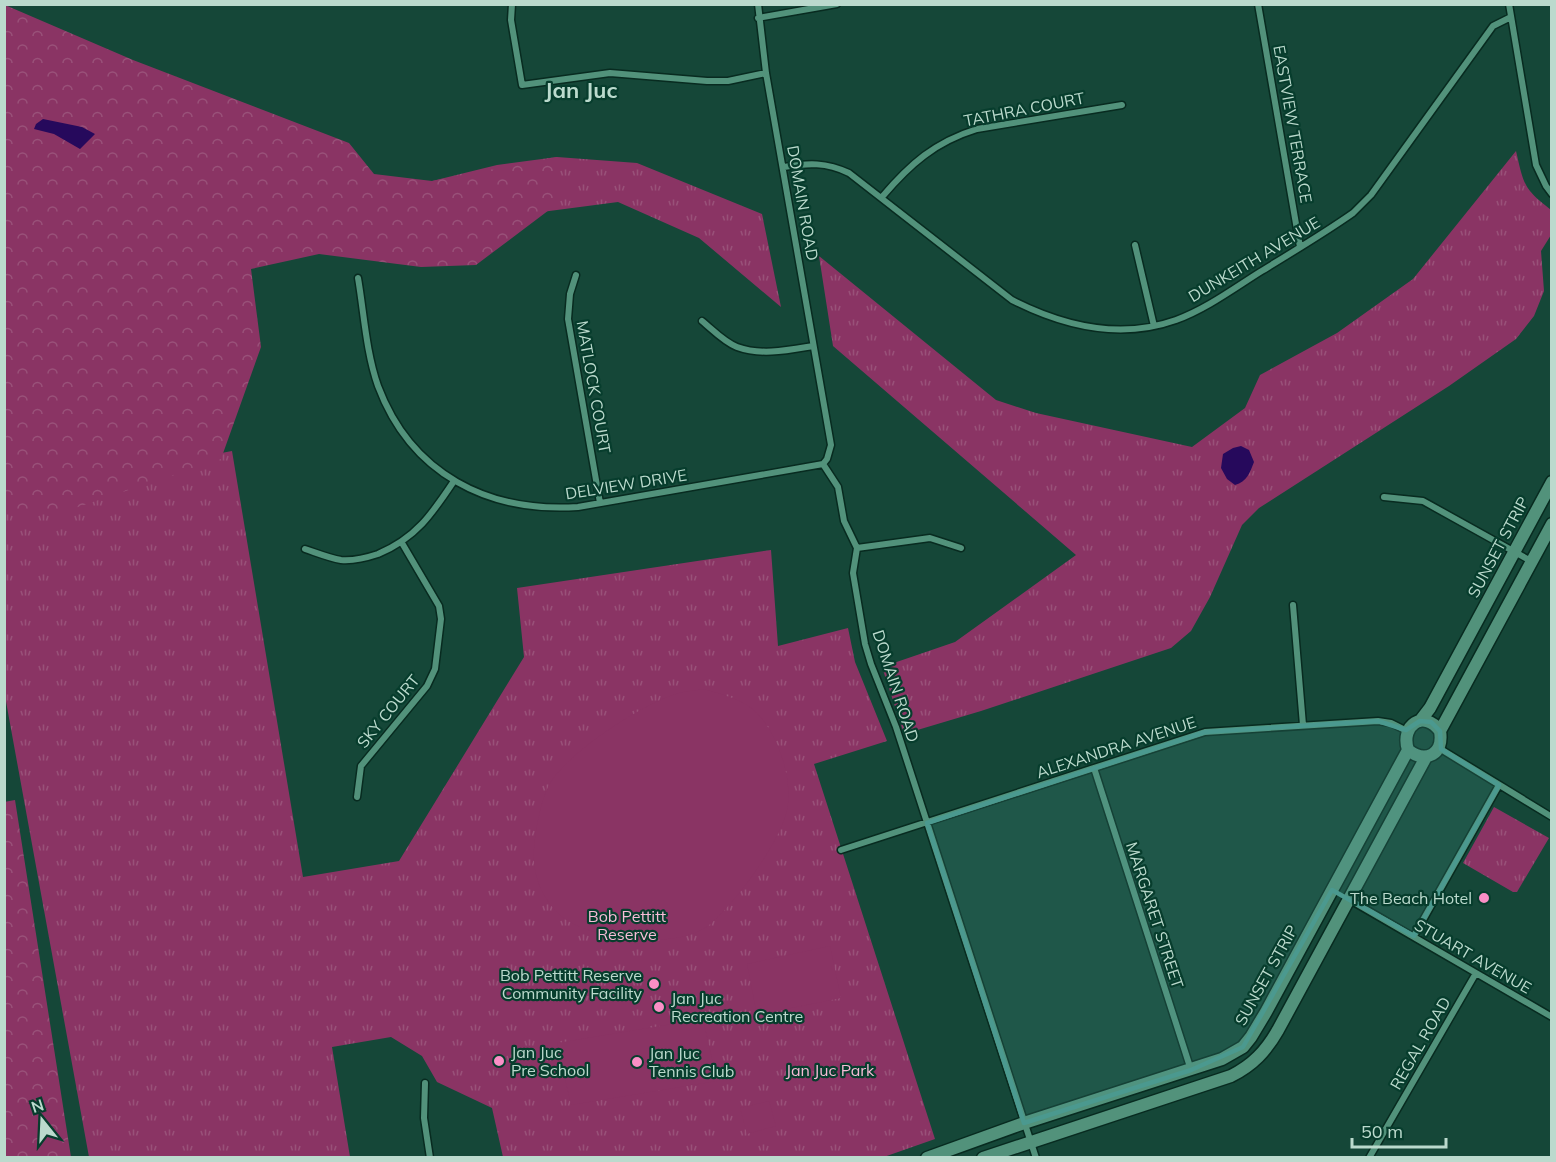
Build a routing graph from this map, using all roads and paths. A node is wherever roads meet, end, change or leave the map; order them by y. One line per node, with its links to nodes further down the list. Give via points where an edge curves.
1 (512, 4): 8 (street, via 522,85 596,74 728,81)
2 (758, 4): 7 (street, DOMAIN ROAD)
3 (837, 4): 7 (street)
4 (1258, 4): 14 (street, EASTVIEW TERRACE)
5 (1509, 4): 6 (street)
6 (1511, 17): 11 (street, via 1536,165); 14 (street, DUNKEITH AVENUE, via 1493,26 1362,205)
7 (758, 18): 8 (street, DOMAIN ROAD)
8 (766, 73): 10 (street, DOMAIN ROAD)
9 (1122, 105): 12 (street, TATHRA COURT, via 962,134 910,165)
10 (784, 167): 12 (street, DUNKEITH AVENUE, via 810,163 837,167); 19 (street, DOMAIN ROAD)
11 (1551, 194)
12 (882, 197): 18 (street, DUNKEITH AVENUE, via 1012,300 1032,310 1087,327)
13 (1135, 245): 18 (street)
14 (1300, 248): 18 (street, DUNKEITH AVENUE, via 1194,312)
15 (576, 275): 24 (street, MATLOCK COURT, via 568,319)
16 (358, 278): 21 (street, DELVIEW DRIVE, via 373,367 387,406 410,441)
17 (702, 321): 19 (street, via 726,340 751,350)
18 (1154, 326)
19 (813, 346): 20 (street, DOMAIN ROAD, via 831,445)
20 (823, 464): 24 (street, DELVIEW DRIVE); 29 (street, via 838,487 844,522)
21 (454, 481): 24 (street, DELVIEW DRIVE, via 520,506 560,508); 26 (street, via 424,523)
22 (1551, 483): 30 (street, SUNSET STRIP)
23 (1384, 497): 30 (street, via 1423,501)
24 (600, 503)
25 (1551, 524): 31 (street)
26 (402, 543): 28 (street, via 358,559 333,558); 42 (street, SKY COURT, via 439,606 435,669 423,692 361,766)
27 (961, 548): 29 (street, via 930,538)
28 (305, 549)
29 (857, 549): 44 (street, DOMAIN ROAD, via 853,573 865,644)
30 (1514, 551): 31 (street); 33 (street, SUNSET STRIP)
31 (1531, 561): 36 (street)
32 (1293, 605): 34 (street)
33 (1420, 721): 35 (street, SUNSET STRIP); 36 (street, via 1431,722)
34 (1302, 724): 35 (street, ALEXANDRA AVENUE, via 1378,721); 40 (street, ALEXANDRA AVENUE, via 1205,732)
35 (1407, 731): 38 (street)
36 (1440, 731): 37 (street)
37 (1439, 748): 39 (street); 41 (street)
38 (1408, 750): 39 (street); 50 (street, SUNSET STRIP, via 1251,1037 1234,1053)
39 (1426, 757): 46 (street)
40 (1094, 768): 44 (street, ALEXANDRA AVENUE); 50 (street, MARGARET STREET)
41 (1499, 785): 43 (street); 47 (street)
42 (357, 796)
43 (1551, 817)
44 (927, 823): 45 (street, ALEXANDRA AVENUE); 52 (street, DOMAIN ROAD)
45 (841, 850)
46 (1350, 900): 47 (street, STUART AVENUE); 53 (street, via 1269,1046 1251,1065 1231,1076)
47 (1414, 936): 48 (street, STUART AVENUE)
48 (1476, 973): 49 (street, STUART AVENUE); 58 (street, REGAL ROAD)
49 (1551, 1017)
50 (1191, 1070): 52 (street, SUNSET STRIP)
51 (425, 1083): 54 (street, via 424,1118)
52 (1024, 1123): 53 (street, DOMAIN ROAD); 55 (street, SUNSET STRIP)
53 (1032, 1143): 56 (street); 57 (street, DOMAIN ROAD)
54 (430, 1158)
55 (927, 1158)
56 (983, 1158)
57 (1036, 1158)
58 (1369, 1158)

